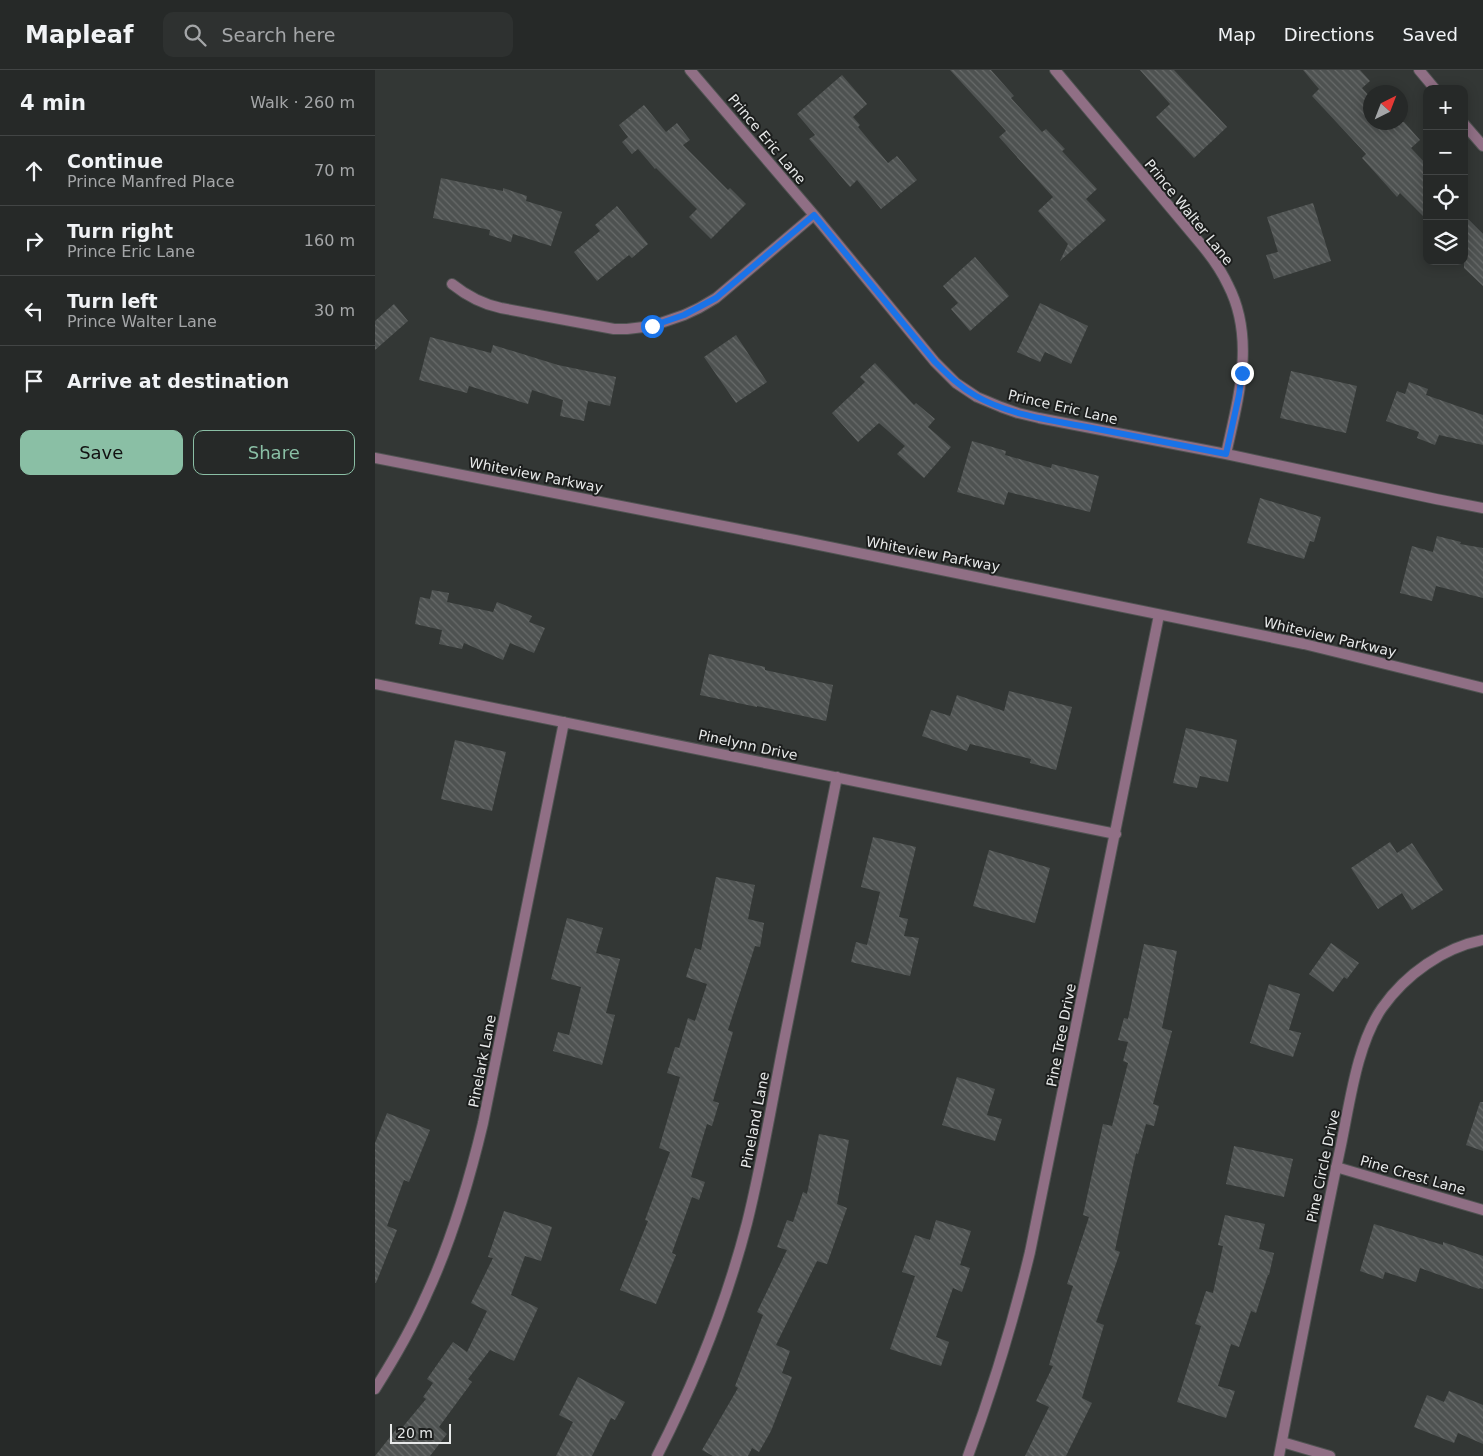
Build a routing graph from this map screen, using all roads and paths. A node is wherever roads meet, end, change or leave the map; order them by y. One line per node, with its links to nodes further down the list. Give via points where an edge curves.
1 (690, 70): 7 (street, Prince Eric Lane)
2 (1055, 70): 9 (street, Prince Walter Lane, via 1200,243 1229,285 1240,317 1244,354)
3 (1419, 70): 4 (street)
4 (1432, 85)
5 (1468, 129): 6 (street)
6 (1483, 146)
7 (814, 215): 8 (street, via 716,298 684,315 652,326 614,329 501,308 469,297); 9 (street, Prince Eric Lane, via 935,362 956,383 977,397 1039,418)
8 (452, 284)
9 (1226, 454): 11 (street, Prince Eric Lane)
10 (375, 458): 12 (street, Whiteview Parkway)
11 (1483, 508)
12 (1159, 615): 14 (street, Whiteview Parkway, via 1304,644); 17 (street, Pine Tree Drive)
13 (375, 684): 15 (street, Pinelynn Drive)
14 (1483, 688)
15 (564, 722): 16 (street, Pinelynn Drive); 21 (street, Pinelark Lane, via 472,1168 451,1234 426,1296)
16 (837, 777): 17 (street, Pinelynn Drive); 23 (street, Pineland Lane, via 747,1223 702,1360)
17 (1116, 834): 24 (street, Pine Tree Drive, via 1030,1252 1005,1350)
18 (1483, 940): 19 (street, Pine Circle Drive, via 1451,950 1430,962 1409,978 1382,1008 1363,1051)
19 (1336, 1168): 20 (street, Pine Crest Lane); 22 (street, Pine Circle Drive)
20 (1483, 1210)
21 (375, 1389)
22 (1281, 1442): 25 (street, Pine Circle Drive); 26 (street)
23 (657, 1456)
24 (968, 1456)
25 (1279, 1456)
26 (1330, 1456)

